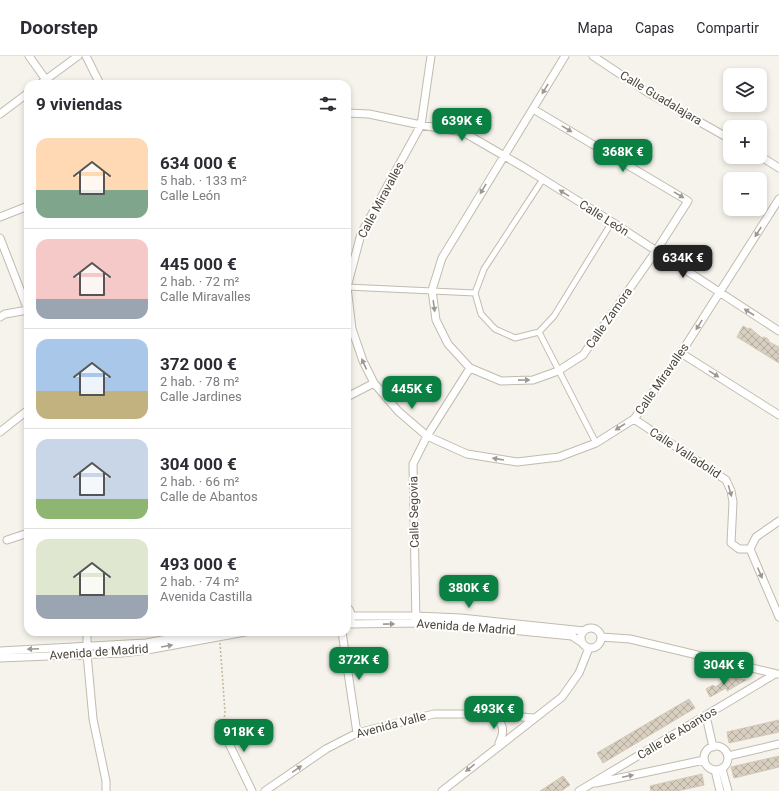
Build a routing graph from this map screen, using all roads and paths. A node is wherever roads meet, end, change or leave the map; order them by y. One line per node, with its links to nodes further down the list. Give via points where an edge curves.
1 (29, 56): 7 (street)
2 (78, 56): 8 (street)
3 (86, 56): 9 (street)
4 (431, 56): 14 (street, Calle Miravalles)
5 (565, 56): 11 (street, Calle Zamora, one-way to 11)
6 (593, 56): 15 (street, Calle Guadalajara, via 647,92)
7 (42, 80)
8 (46, 80)
9 (98, 80)
10 (24, 96): 13 (street)
11 (533, 109): 16 (street, Calle Zamora); 25 (street, Calle Zamora, one-way to 25, via 688,201)
12 (351, 113): 14 (street, Calle León, via 369,114)
13 (0, 114)
14 (420, 125): 16 (street, Calle León, via 463,132); 26 (street, Calle Miravalles, via 360,234)
15 (723, 135)
16 (503, 156): 19 (street, Calle León); 28 (street, Calle Zamora, one-way to 28, via 442,258)
17 (767, 160): 18 (street)
18 (779, 168)
19 (543, 179): 23 (street, Calle León, one-way to 19); 30 (street, via 484,269)
20 (779, 199): 29 (street, Calle Miravalles, one-way to 29)
21 (24, 208): 22 (street)
22 (0, 217)
23 (612, 222): 25 (street, Calle León); 36 (street, via 554,316)
24 (0, 238): 31 (street)
25 (656, 251): 29 (street, Calle León); 39 (street, Calle Zamora, via 583,355)
26 (351, 271)
27 (351, 287): 28 (street)
28 (432, 290): 30 (street); 38 (street, Calle Zamora, one-way to 38, via 436,320 448,344)
29 (719, 292): 35 (street, Calle León, one-way to 29); 37 (street, Calle Miravalles, one-way to 37)
30 (475, 293): 36 (street, via 481,314 495,329 515,338)
31 (24, 294)
32 (24, 311): 33 (street)
33 (0, 317)
34 (351, 321): 40 (street, Calle Miravalles, one-way to 34, via 362,361)
35 (779, 331)
36 (539, 332): 39 (street)
37 (681, 353): 43 (street, one-way to 43); 44 (street, Calle Miravalles)
38 (470, 368): 39 (street, Calle Zamora, one-way to 39, via 501,381 533,380); 46 (street, Calle Segovia)
39 (558, 371): 47 (street)
40 (374, 383): 41 (street); 46 (street, Calle Miravalles, via 398,411)
41 (351, 395)
42 (24, 413): 45 (street)
43 (779, 415)
44 (634, 419): 47 (street, Calle Miravalles, one-way to 47); 51 (street, Calle Valladolid, one-way to 51, via 726,480 733,502 731,543 739,549)
45 (0, 432)
46 (427, 436): 47 (street, Calle Miravalles, one-way to 46, via 559,457 517,462 467,454); 55 (street, Calle Segovia, via 413,464)
47 (596, 443)
48 (779, 522): 51 (street, via 756,537)
49 (24, 534): 50 (street)
50 (7, 540)
51 (750, 549): 54 (street, one-way to 54)
52 (351, 613): 53 (street)
53 (352, 616): 55 (street, Avenida de Madrid)
54 (779, 617)
55 (416, 620): 56 (street, Avenida de Madrid, one-way to 55); 57 (street, Avenida de Madrid, via 461,618); 64 (street, Avenida de Madrid, via 572,636)
56 (351, 626)
57 (584, 631): 63 (street, via 594,629); 64 (street)
58 (87, 636): 66 (street)
59 (184, 636): 66 (street, Avenida de Madrid)
60 (225, 636): 62 (street, Avenida de Madrid)
61 (343, 636): 75 (street)
62 (220, 637): 66 (street, Avenida de Madrid, one-way to 62, via 122,653); 74 (path, via 225,712)
63 (601, 637): 65 (street, via 598,644); 69 (street, via 630,639)
64 (581, 642): 65 (street)
65 (589, 648): 72 (street, via 578,673 562,697)
66 (87, 650): 67 (street, Avenida de Madrid, one-way to 67); 68 (street, Avenida de Madrid); 83 (street, via 93,719)
67 (0, 651)
68 (0, 658)
69 (777, 674): 71 (street, Calle de Abantos)
70 (490, 714): 72 (street, Avenida Valle); 75 (street, Avenida Valle, via 434,714); 77 (street, via 499,720 503,728 503,736)
71 (706, 716): 78 (street); 82 (street, Calle de Abantos)
72 (533, 718): 77 (street)
73 (219, 723): 74 (street)
74 (223, 731): 84 (street)
75 (357, 733): 85 (street, Avenida Valle, one-way to 75, via 326,749)
76 (779, 744): 79 (street)
77 (498, 746): 86 (street, one-way to 86)
78 (713, 747): 79 (street, via 722,748); 80 (street, via 706,752)
79 (728, 756): 81 (street, via 726,765)
80 (704, 760): 81 (street, via 710,769); 82 (street, one-way to 80)
81 (718, 769): 88 (street); 89 (street)
82 (590, 784): 87 (street, Calle de Abantos)
83 (106, 791)
84 (252, 791)
85 (265, 791)
86 (442, 791)
87 (579, 791)
88 (720, 791)
89 (728, 791)

